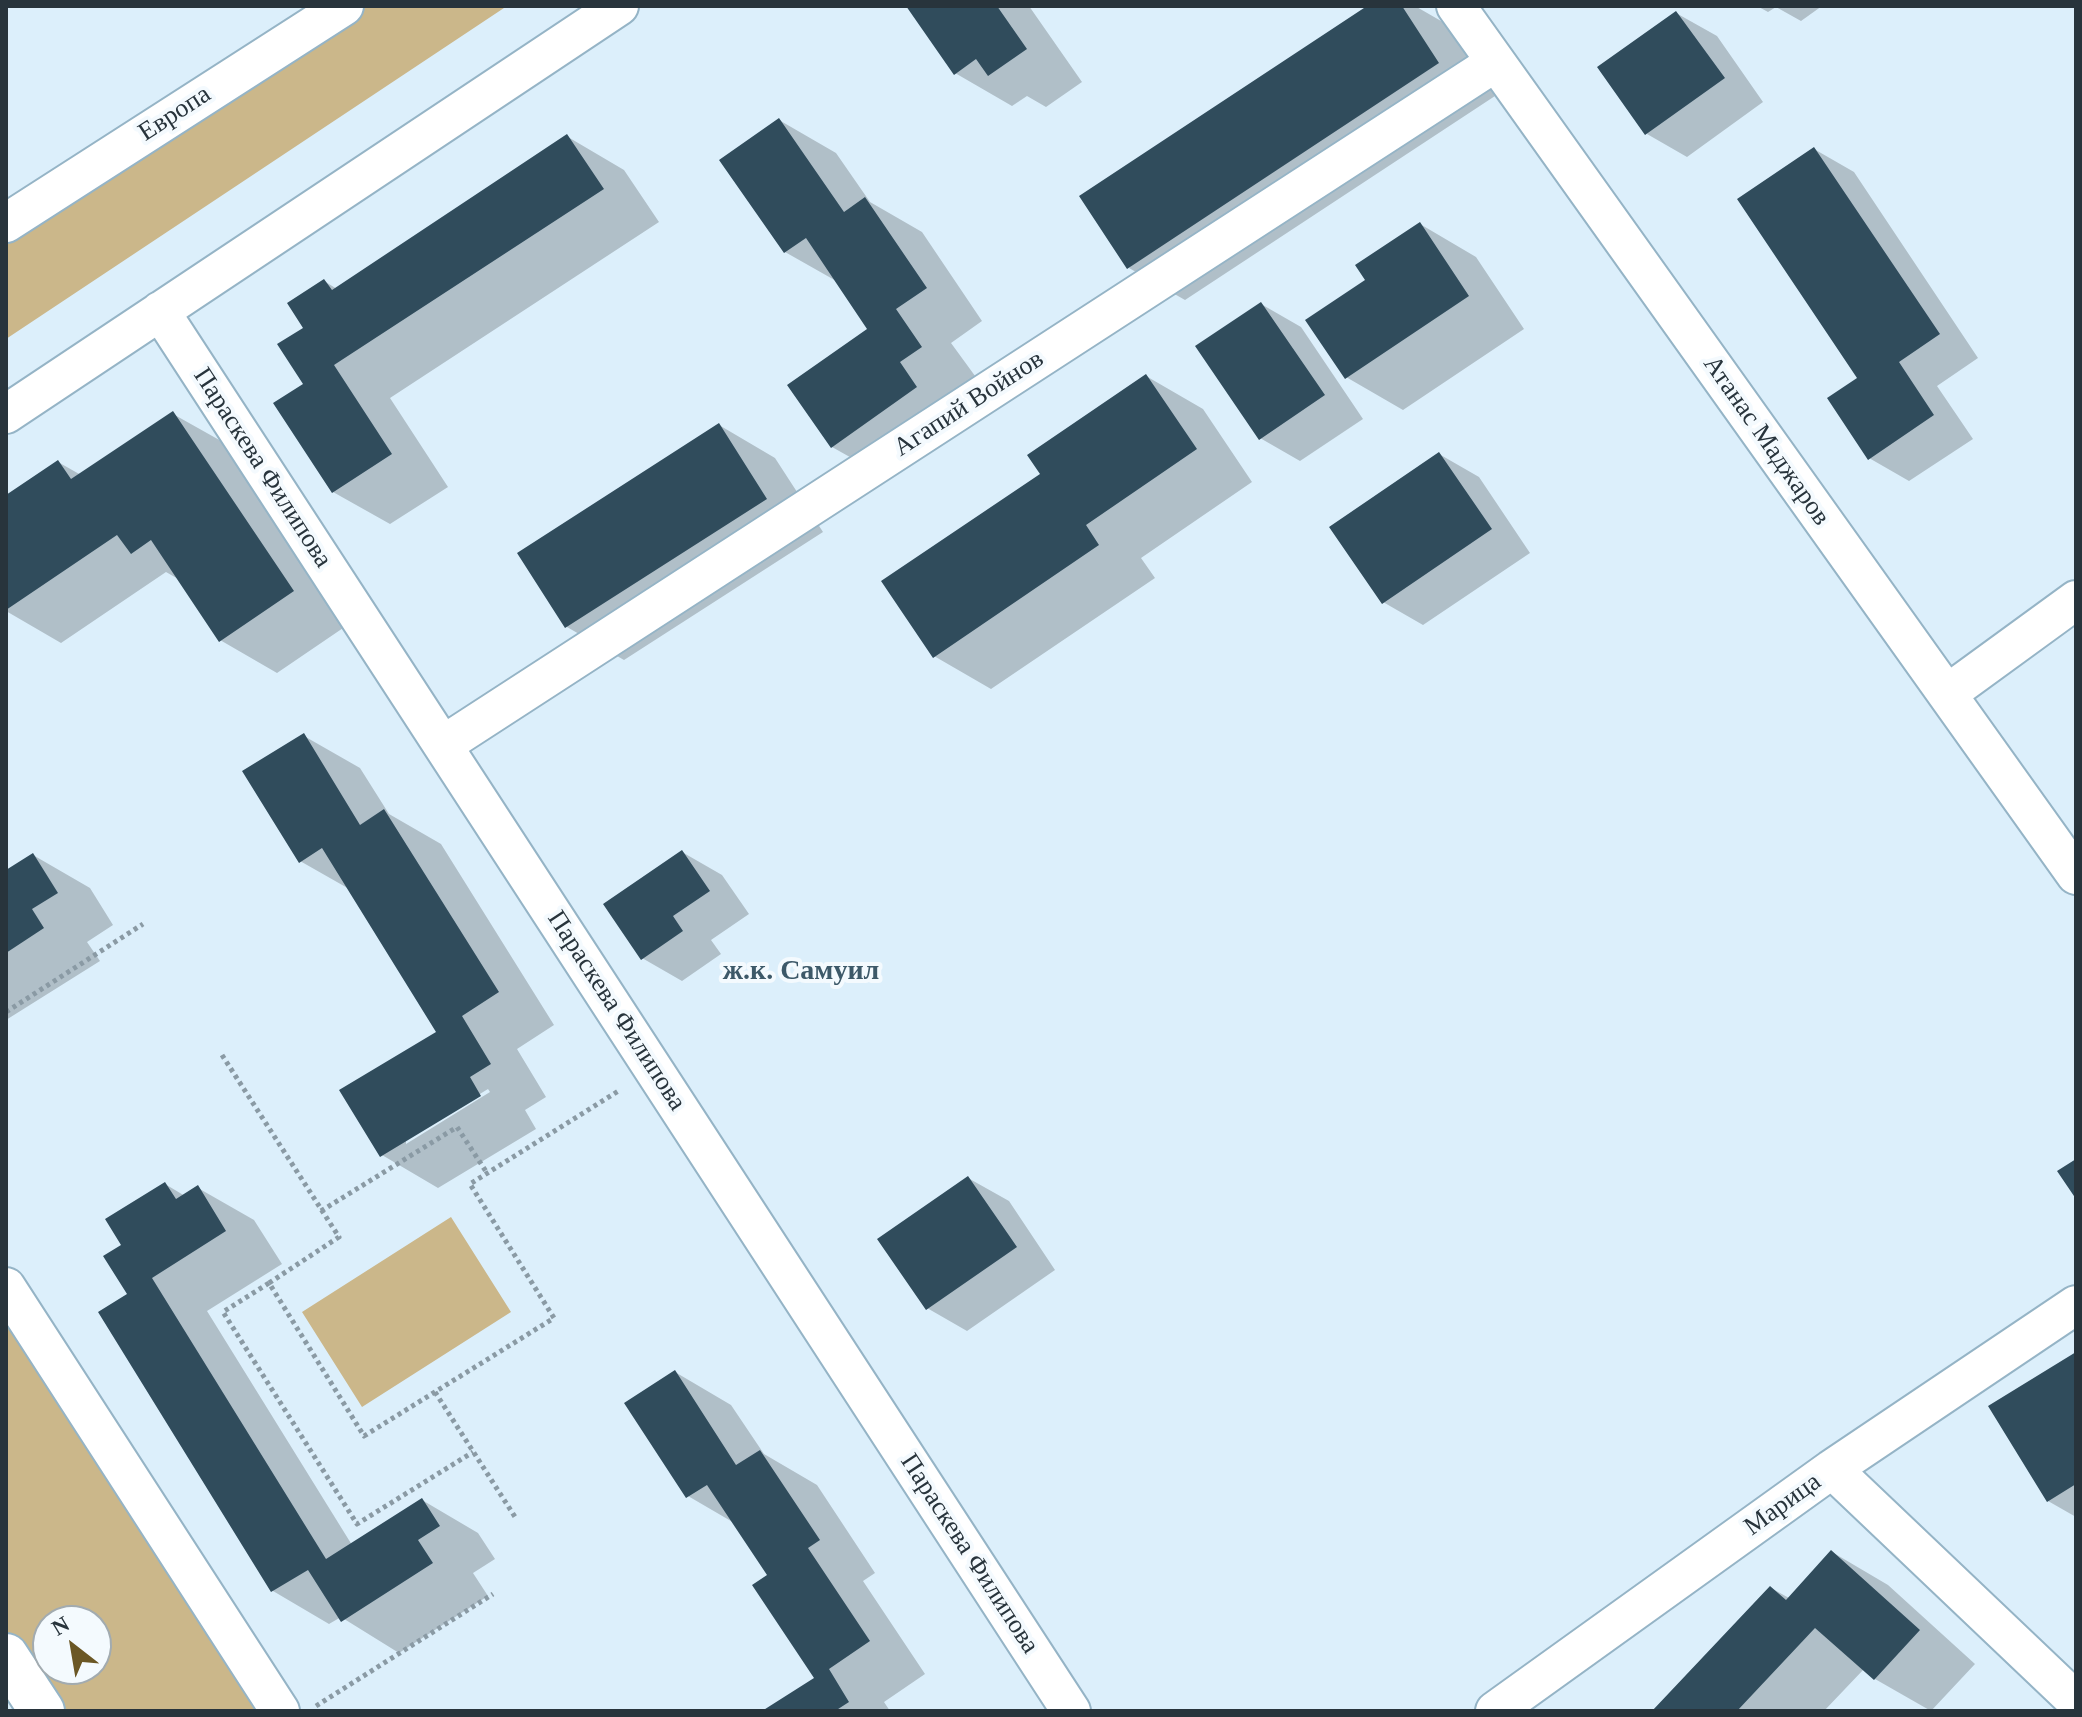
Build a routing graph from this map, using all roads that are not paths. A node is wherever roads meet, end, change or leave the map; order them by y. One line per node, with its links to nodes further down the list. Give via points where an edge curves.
1 (344, 6): 5 (street, Европа)
2 (619, 6): 6 (street)
3 (1456, 6): 4 (street, Атанас Маджаров)
4 (1496, 62): 9 (street, Атанас Маджаров); 10 (street, Агапий Войнов)
5 (6, 223)
6 (160, 311): 7 (street); 10 (street, Параскева Филипова)
7 (6, 414)
8 (2076, 600): 9 (street)
9 (1947, 694): 11 (street, Атанас Маджаров)
10 (443, 745): 19 (street, Параскева Филипова)
11 (2076, 875)
12 (6, 1287): 18 (street)
13 (2076, 1305): 14 (street, Марица)
14 (1832, 1469): 16 (street); 20 (street, Марица)
15 (6, 1656): 17 (street)
16 (2076, 1701)
17 (42, 1711)
18 (280, 1711)
19 (1071, 1711)
20 (1495, 1711)

